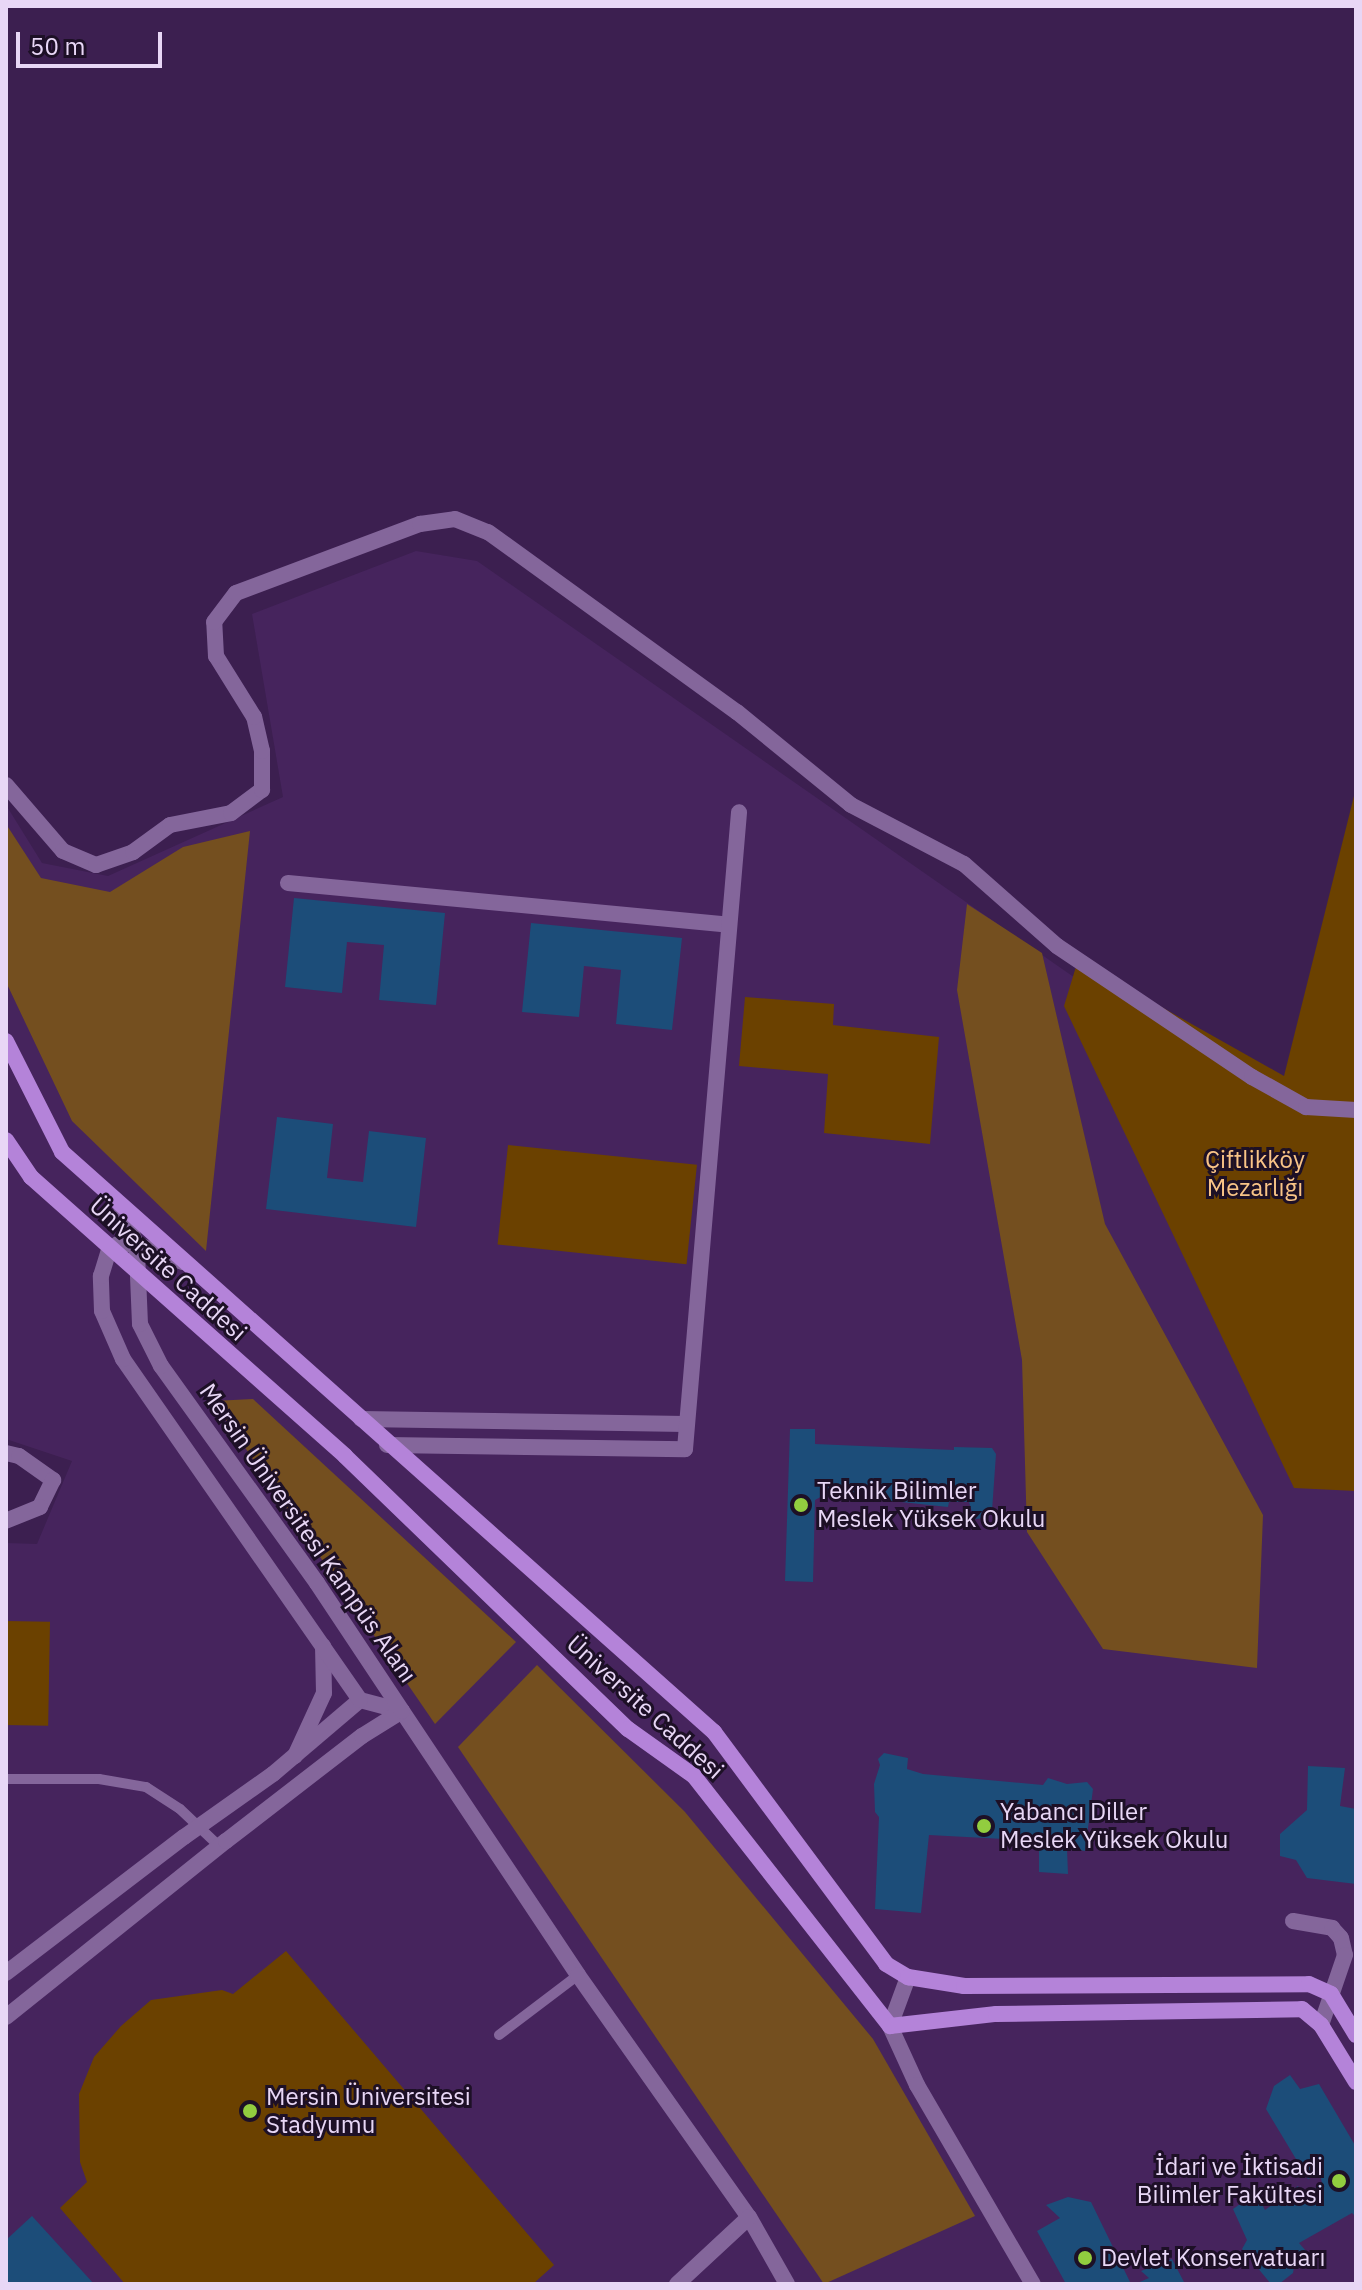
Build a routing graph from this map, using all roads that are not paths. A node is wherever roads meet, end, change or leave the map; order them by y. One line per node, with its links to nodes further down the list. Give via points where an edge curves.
1 (6, 785): 6 (street, via 63,851 96,865 133,852 170,825 231,813 262,790 262,751 254,717 216,656 214,622 236,593 420,524 455,519 488,532 725,703 851,805 964,864 1057,946 1252,1077 1306,1107)
2 (739, 812): 4 (street)
3 (288, 883): 4 (street)
4 (729, 925): 14 (street)
5 (6, 1041): 8 (main road, via 62,1152)
6 (1356, 1110)
7 (6, 1140): 10 (main road, Üniversite Caddesi, via 31,1177)
8 (121, 1206): 9 (street, Mersin Üniversitesi Kampüs Alanı); 11 (main road)
9 (136, 1244): 10 (street); 11 (street); 12 (street, Mersin Üniversitesi Kampüs Alanı)
10 (109, 1249): 12 (main road, Üniversite Caddesi); 18 (street, via 101,1276 102,1311 123,1359)
11 (185, 1263): 13 (main road)
12 (138, 1276): 20 (street, Mersin Üniversitesi Kampüs Alanı, via 140,1324 161,1366); 32 (main road, Üniversite Caddesi, via 345,1456 628,1729 694,1776)
13 (361, 1419): 14 (street); 15 (main road)
14 (686, 1424): 15 (street, via 685,1449)
15 (387, 1445): 28 (main road, via 714,1732 886,1964)
16 (10, 1458): 17 (street, via 53,1480 40,1507)
17 (6, 1521)
18 (323, 1646): 19 (street); 21 (street, via 324,1693)
19 (360, 1700): 20 (street); 21 (street)
20 (402, 1711): 24 (street, Mersin Üniversitesi Kampüs Alanı); 27 (street)
21 (295, 1756): 23 (street)
22 (6, 1779): 23 (lane, via 99,1779 146,1787)
23 (197, 1827): 24 (lane); 26 (street)
24 (219, 1846): 30 (street, Mersin Üniversitesi Kampüs Alanı)
25 (1293, 1921): 29 (street, via 1332,1928 1341,1938 1345,1955)
26 (6, 1973)
27 (578, 1975): 33 (lane); 36 (street)
28 (908, 1977): 29 (main road, via 964,1986 1309,1984); 32 (street)
29 (1331, 1994): 31 (street); 34 (main road)
30 (6, 2017)
31 (1321, 2025): 32 (main road, via 1302,2009 996,2014); 35 (main road)
32 (890, 2026): 39 (street, via 917,2085)
33 (499, 2035)
34 (1356, 2035)
35 (1356, 2082)
36 (749, 2217): 37 (street); 38 (street)
37 (677, 2284)
38 (787, 2284)
39 (1033, 2284)

